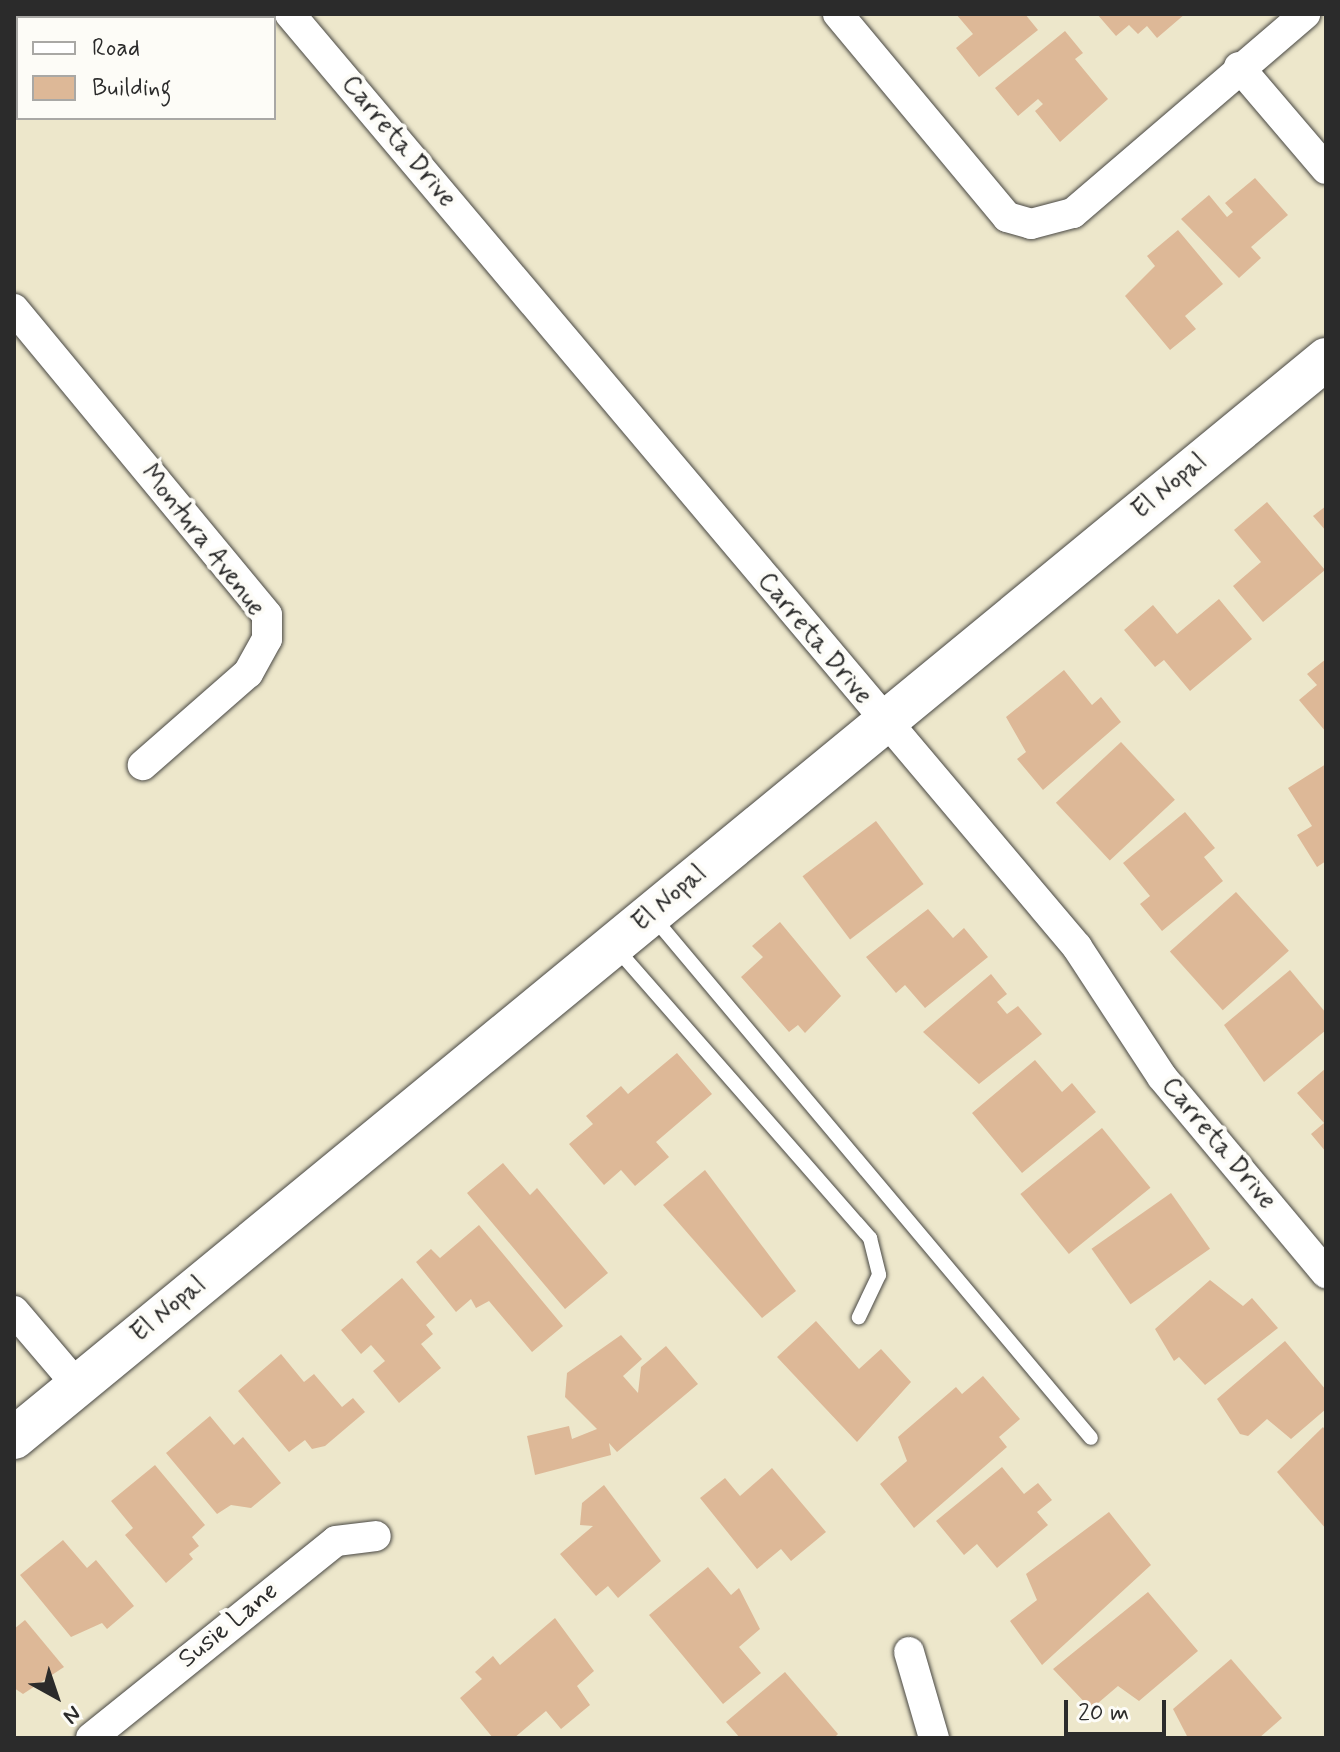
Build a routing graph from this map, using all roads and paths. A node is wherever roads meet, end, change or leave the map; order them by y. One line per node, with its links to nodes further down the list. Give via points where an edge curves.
1 (290, 14): 8 (street, Carreta Drive)
2 (838, 14): 4 (street, via 1007,217 1031,224 1073,213)
3 (1305, 14): 4 (street)
4 (1239, 67): 5 (street)
5 (1326, 169)
6 (14, 309): 9 (street, Montura Avenue, via 267,615 267,639 248,673)
7 (1326, 359): 8 (main road, El Nopal)
8 (884, 722): 10 (main road, El Nopal); 12 (street, Carreta Drive, via 1077,947 1162,1077)
9 (143, 765)
10 (651, 914): 11 (main road, El Nopal); 17 (lane)
11 (614, 945): 14 (lane, via 870,1238 879,1275); 15 (main road, El Nopal)
12 (1326, 1273)
13 (14, 1311): 15 (street)
14 (859, 1317)
15 (77, 1385): 16 (main road, El Nopal)
16 (14, 1438)
17 (1091, 1438)
18 (376, 1536): 20 (street, Susie Lane, via 336,1541)
19 (909, 1652): 21 (street)
20 (91, 1738)
21 (934, 1738)

